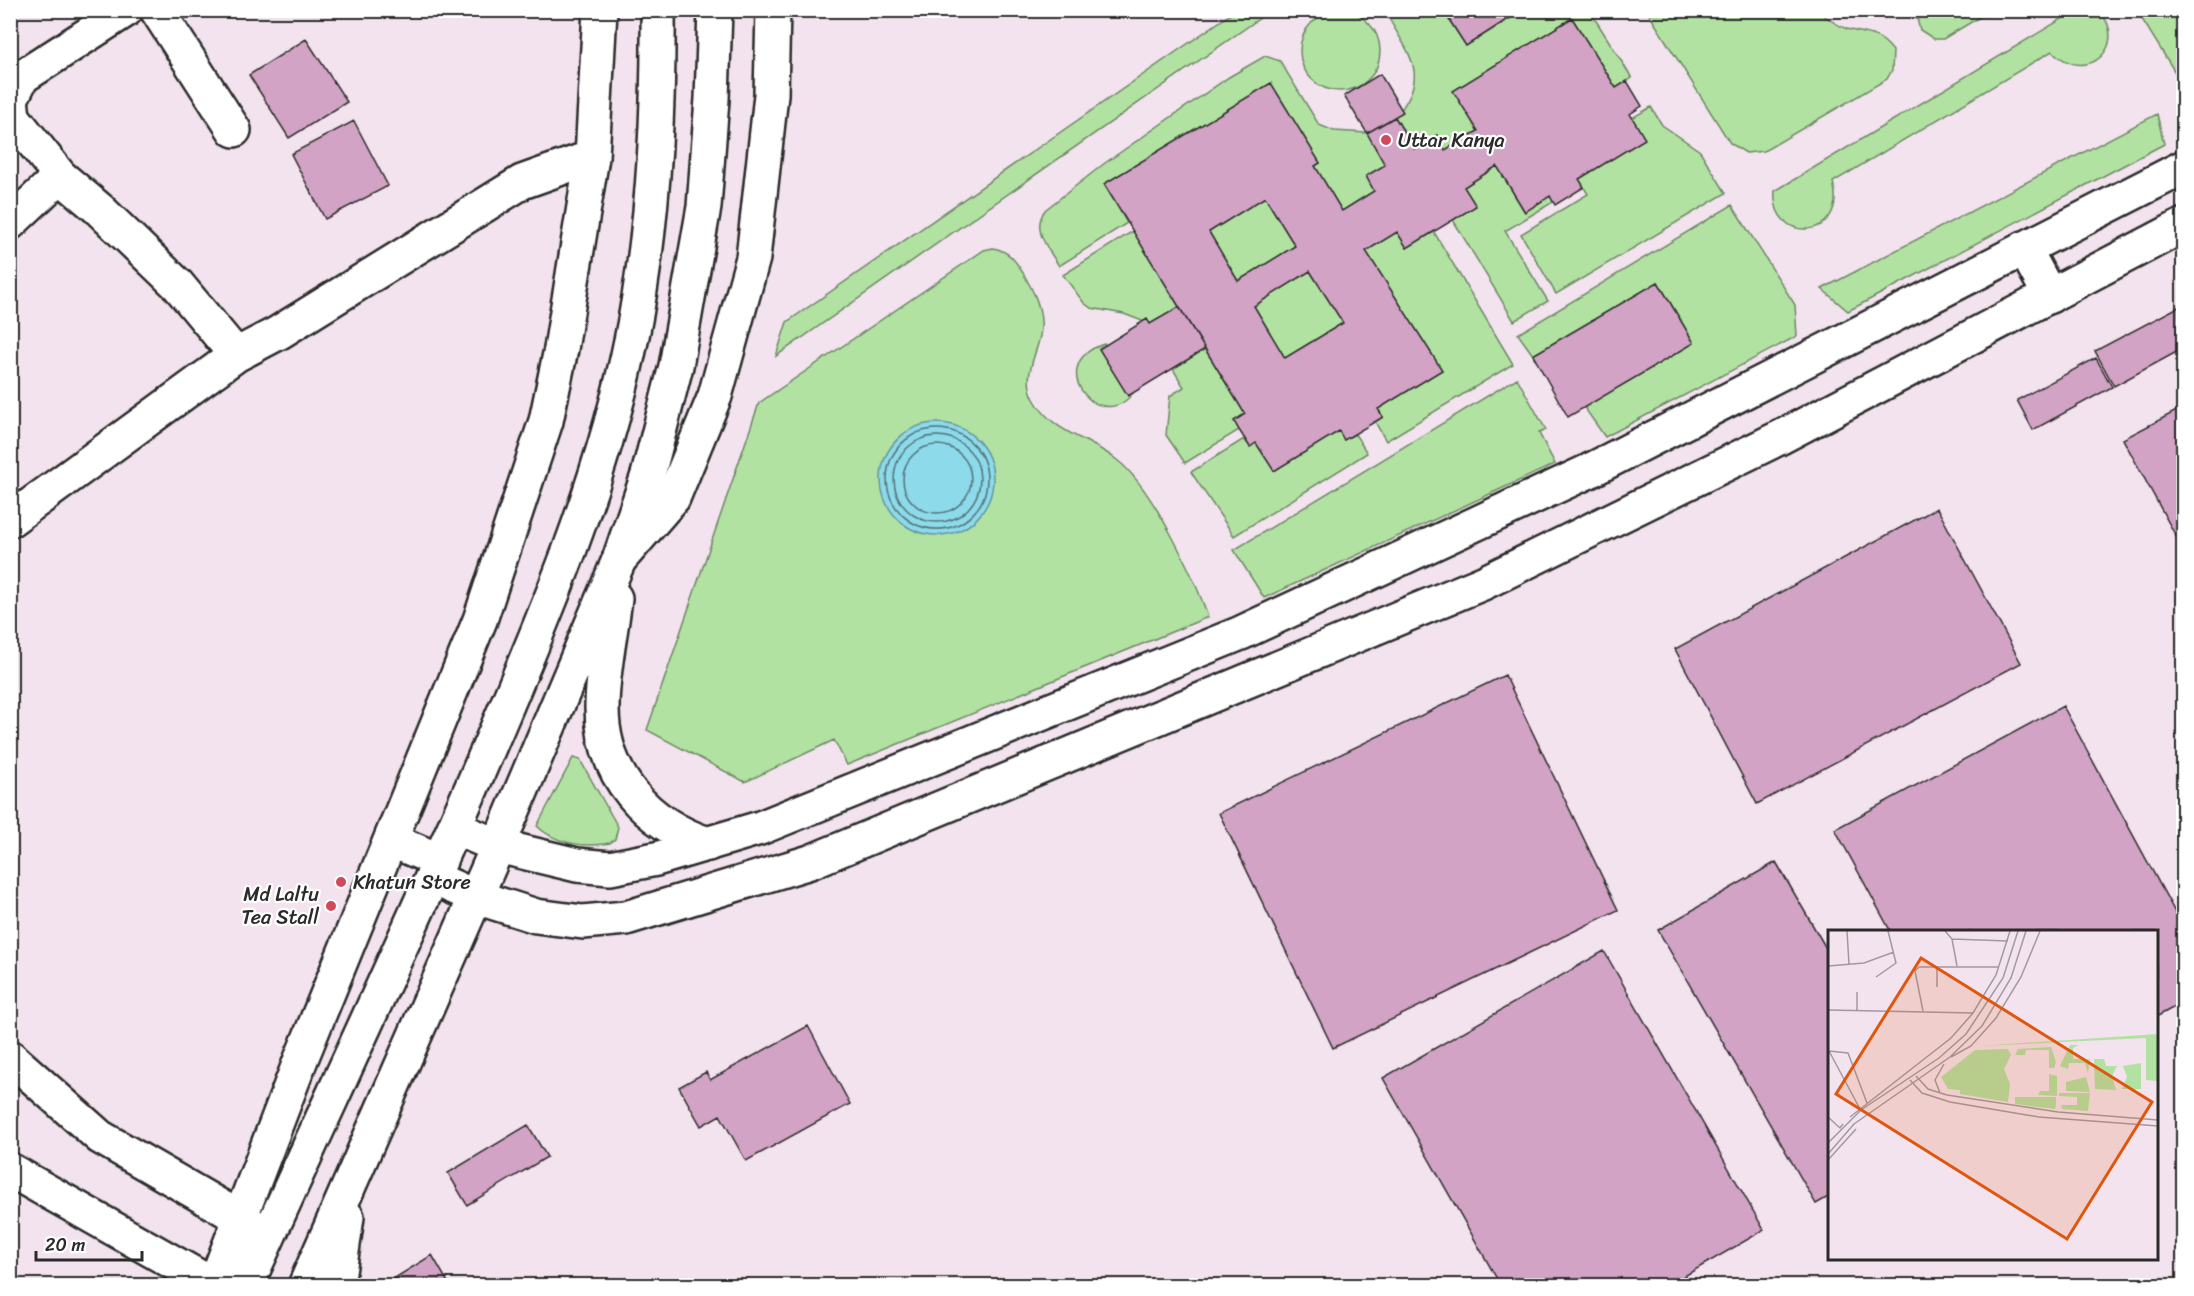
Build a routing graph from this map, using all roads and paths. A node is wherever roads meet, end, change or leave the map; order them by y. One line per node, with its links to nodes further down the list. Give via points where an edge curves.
1 (126, 10): 10 (street, via 22,77 11,99 13,117)
2 (157, 10): 7 (street)
3 (600, 10): 8 (street)
4 (658, 10): 21 (street, via 658,82 644,252 632,335 606,442 549,607)
5 (715, 10): 17 (street, via 704,207 690,291 676,366 648,475)
6 (773, 10): 17 (street, via 771,95 753,258 715,396 673,498)
7 (234, 130)
8 (592, 157): 15 (street, via 522,182); 22 (street, via 546,421 480,620)
9 (2184, 167): 13 (street)
10 (60, 176): 11 (street); 15 (street, via 178,285)
11 (10, 223)
12 (2184, 225): 14 (street)
13 (2024, 248): 14 (street); 18 (street, via 1588,471)
14 (2050, 296): 19 (street, via 1781,437 1493,578)
15 (236, 355): 16 (street)
16 (10, 520)
17 (619, 560): 23 (street, via 602,708 610,754 632,795 647,812 676,831); 24 (street)
18 (1241, 633): 19 (street); 20 (street)
19 (1259, 676): 25 (street)
20 (792, 814): 23 (street); 25 (street)
21 (455, 828): 24 (street); 26 (street)
22 (391, 840): 26 (street); 31 (street)
23 (708, 844): 24 (street, via 610,868 577,865)
24 (498, 846): 27 (street)
25 (810, 862): 27 (street, via 626,918 594,921 536,916)
26 (436, 869): 27 (street); 32 (street)
27 (476, 897): 30 (street)
28 (10, 1057): 31 (street, via 100,1137)
29 (10, 1170): 33 (street)
30 (354, 1171): 35 (street); 36 (street)
31 (240, 1218): 32 (street); 33 (street)
32 (269, 1234): 34 (street)
33 (215, 1285)
34 (246, 1286)
35 (305, 1286)
36 (337, 1286)

